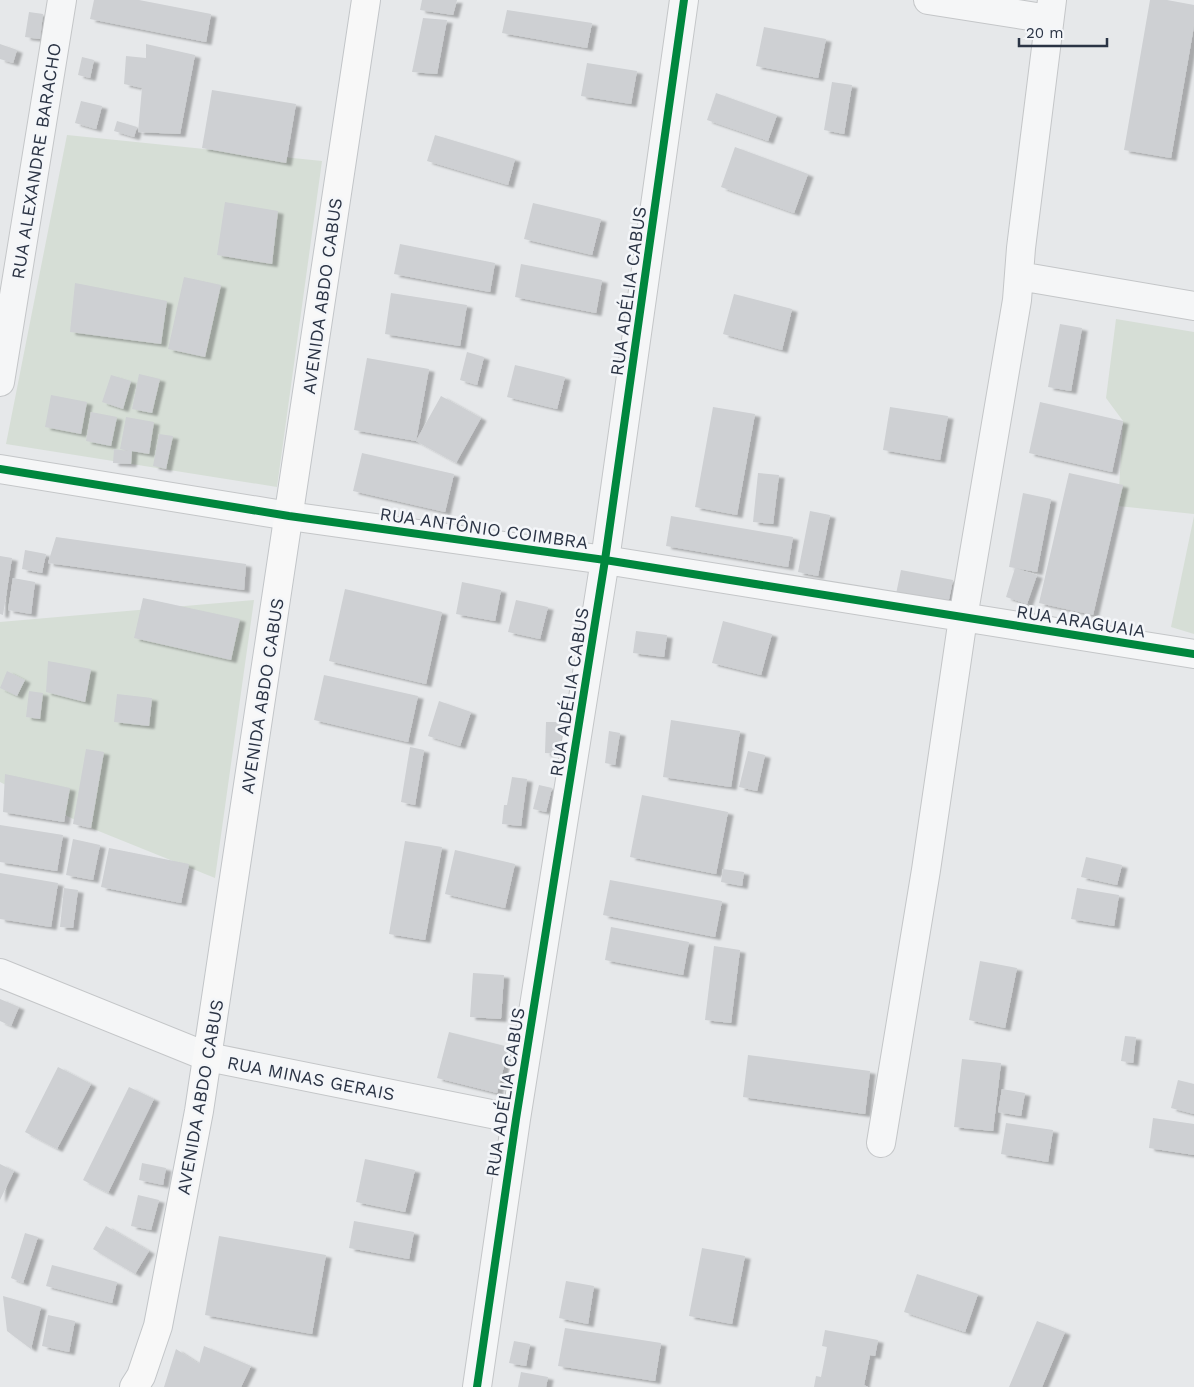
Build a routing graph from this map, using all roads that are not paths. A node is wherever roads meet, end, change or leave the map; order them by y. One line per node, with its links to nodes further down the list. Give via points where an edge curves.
1 (62, 0): 8 (street, RUA ALEXANDRE BARACHO)
2 (366, 0): 10 (main road, AVENIDA ABDO CABUS)
3 (684, 0): 11 (street, RUA ADÉLIA CABUS)
4 (928, 0): 5 (street)
5 (1050, 9): 6 (street)
6 (1019, 276): 7 (street); 12 (street)
7 (1194, 306)
8 (0, 382)
9 (0, 469): 10 (street, RUA ANTÔNIO COIMBRA)
10 (289, 516): 11 (street, RUA ANTÔNIO COIMBRA); 15 (main road, AVENIDA ABDO CABUS)
11 (605, 560): 12 (street, RUA ANTÔNIO COIMBRA); 16 (street, RUA ADÉLIA CABUS)
12 (963, 618): 13 (street, RUA ARAGUAIA); 17 (street)
13 (1194, 654)
14 (0, 973): 15 (street, RUA MINAS GERAIS)
15 (208, 1057): 16 (street, RUA MINAS GERAIS); 18 (main road, AVENIDA ABDO CABUS, via 158,1326)
16 (516, 1119): 19 (street, RUA ADÉLIA CABUS)
17 (881, 1144)
18 (134, 1387)
19 (477, 1387)

